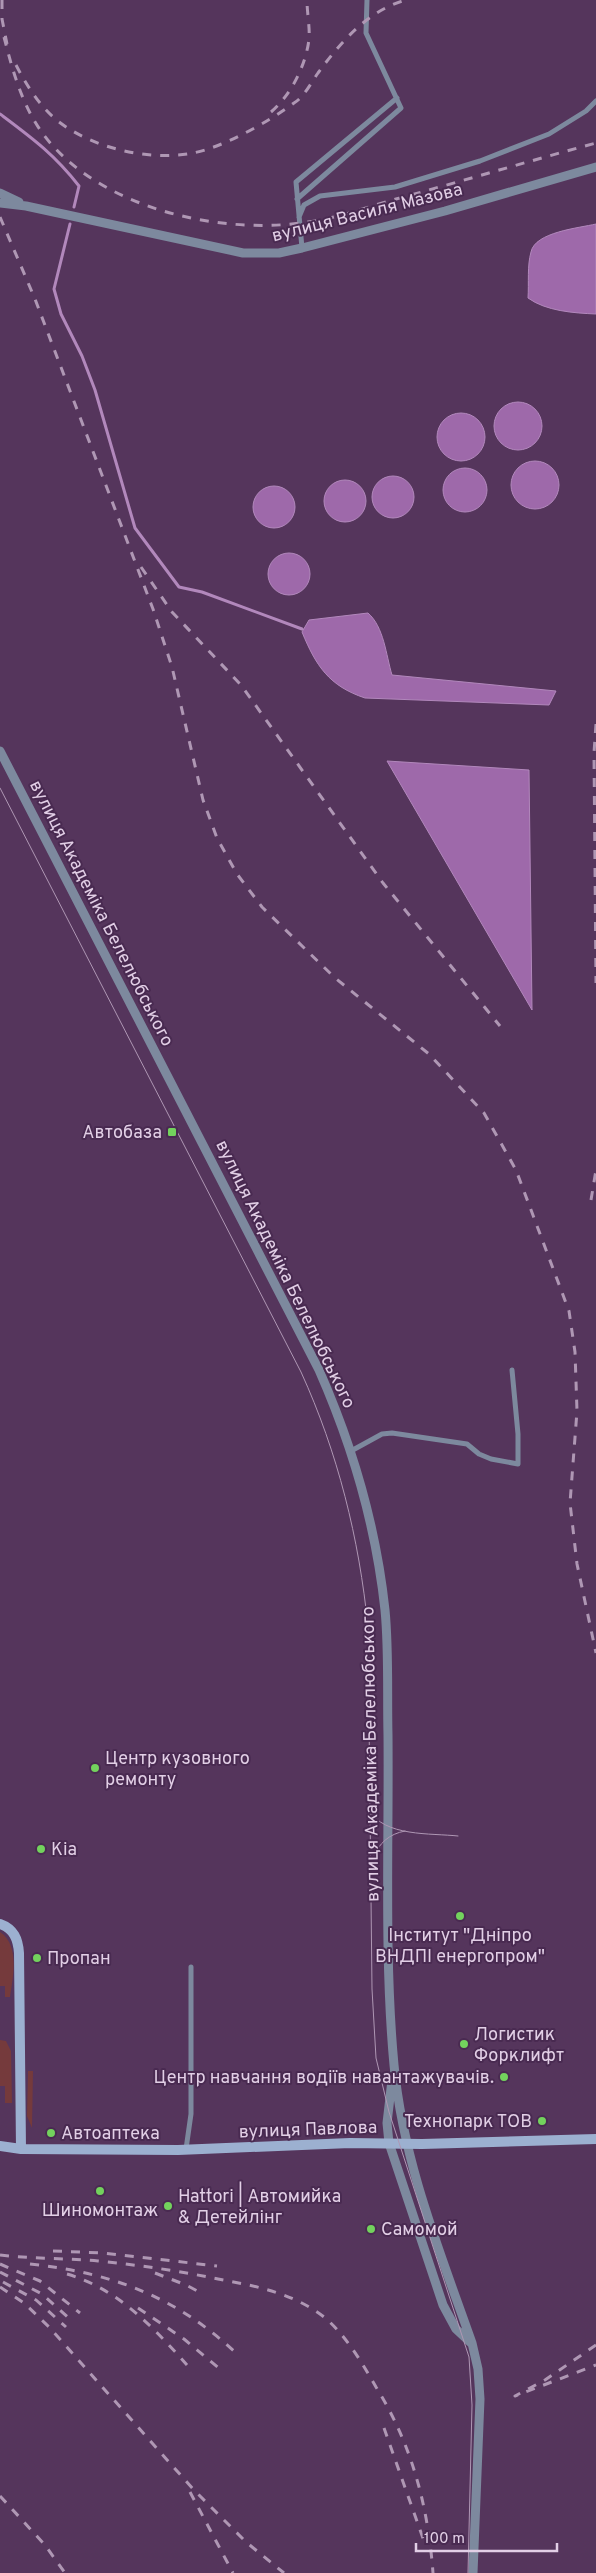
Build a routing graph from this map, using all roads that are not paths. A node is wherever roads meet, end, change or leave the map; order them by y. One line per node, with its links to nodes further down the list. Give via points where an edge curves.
1 (368, 0): 2 (street, via 366,33)
2 (397, 98): 6 (street, via 296,182); 6 (street, via 399,111)
3 (596, 101): 9 (street, via 549,134 480,161 395,187 320,196 304,205)
4 (596, 167): 10 (street, вулиця Василя Мазова)
5 (0, 194): 8 (street, вулиця Василя Мазова)
6 (297, 199): 9 (street)
7 (0, 203): 8 (street, вулиця Василя Мазова)
8 (26, 206): 10 (street, вулиця Василя Мазова, via 243,253 279,253)
9 (299, 217): 10 (street)
10 (302, 248)
11 (0, 750): 13 (street, вулиця Академіка Белелюбського, via 320,1370)
12 (512, 1370): 13 (street, via 518,1464 491,1459 467,1444 392,1433 382,1434)
13 (351, 1451): 16 (street, вулиця Академіка Белелюбського, via 371,1525 385,1620)
14 (0, 1924): 21 (main road, via 16,1936 19,1953)
15 (191, 1967): 22 (street, via 191,2114)
16 (394, 2064): 18 (street, вулиця Академіка Белелюбського, via 387,2122); 19 (street, вулиця Академіка Белелюбського)
17 (596, 2139): 19 (main road, вулиця Павлова)
18 (390, 2143): 19 (main road, вулиця Павлова); 22 (main road, вулиця Павлова); 23 (street, вулиця Академіка Белелюбського, via 443,2304 456,2329)
19 (405, 2144): 23 (street, вулиця Академіка Белелюбського)
20 (0, 2146): 21 (main road, вулиця Павлова)
21 (21, 2149): 22 (main road, вулиця Павлова)
22 (186, 2149)
23 (472, 2343): 24 (street, вулиця Академіка Белелюбського, via 480,2399)
24 (473, 2573)

